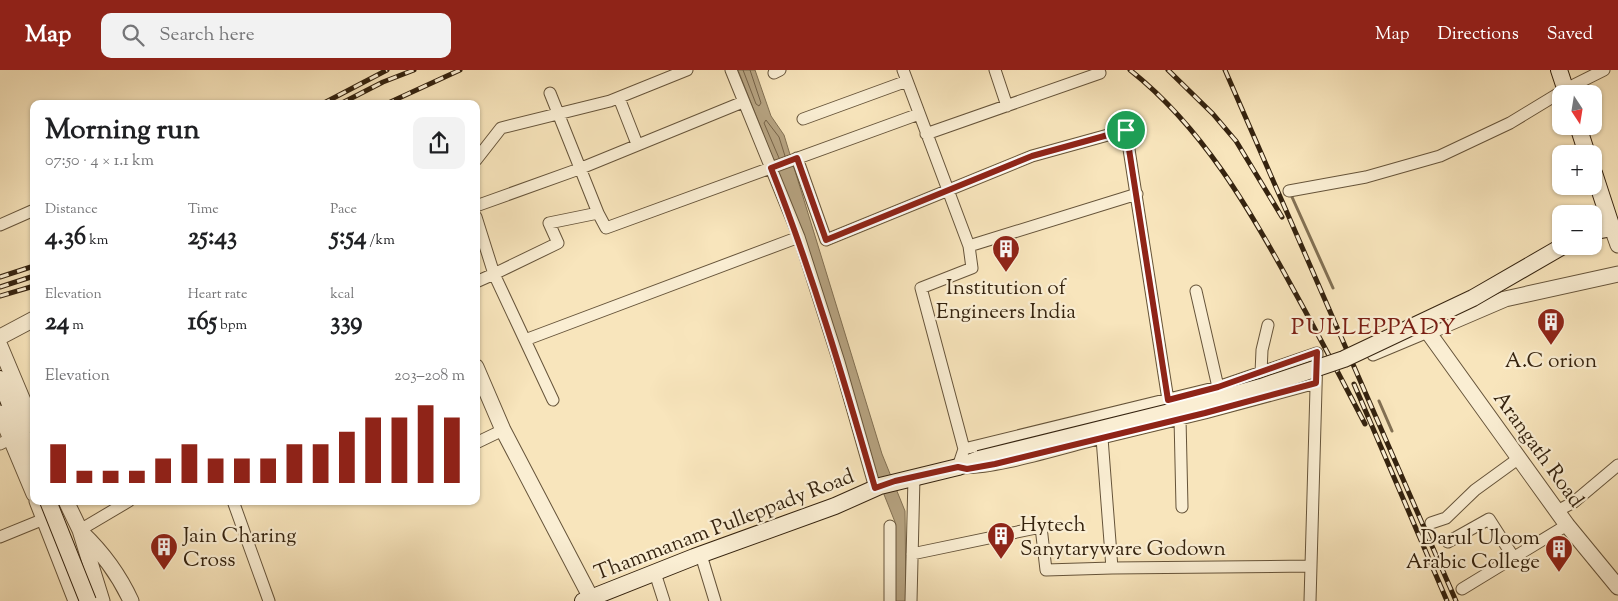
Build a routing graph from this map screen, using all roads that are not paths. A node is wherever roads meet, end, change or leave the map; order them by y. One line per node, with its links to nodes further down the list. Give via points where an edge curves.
1 (687, 70): 11 (street)
2 (730, 70): 13 (street)
3 (996, 70): 14 (street)
4 (1558, 70): 8 (main road)
5 (1604, 70): 9 (street)
6 (1100, 73): 14 (street)
7 (905, 76): 16 (street); 17 (street)
8 (1563, 85)
9 (1578, 85)
10 (550, 93): 15 (street)
11 (619, 98): 15 (street); 19 (street)
12 (1552, 100): 25 (street, via 1440,156 1366,177)
13 (744, 102): 19 (street); 22 (street)
14 (1007, 106): 18 (street)
15 (560, 114): 20 (street, via 501,128); 23 (street)
16 (919, 114): 18 (street); 21 (street)
17 (803, 119)
18 (926, 134): 24 (street)
19 (637, 144): 23 (street)
20 (480, 155)
21 (795, 159): 22 (street); 24 (street, via 826,240)
22 (773, 167): 31 (street, via 606,228); 37 (street)
23 (578, 169): 28 (street); 31 (street)
24 (947, 190): 26 (street, via 1032,156 1126,130); 39 (street)
25 (1289, 191)
26 (1137, 194): 39 (street); 58 (street)
27 (1601, 195): 29 (main road)
28 (480, 205)
29 (1606, 211): 32 (main road); 34 (main road)
30 (30, 212): 33 (street)
31 (598, 213): 41 (street, via 549,223 558,243)
32 (1602, 216)
33 (0, 225)
34 (1612, 228): 36 (main road); 38 (street)
35 (480, 230): 41 (street)
36 (1602, 230)
37 (799, 237): 49 (street); 72 (street)
38 (1618, 245)
39 (969, 246): 66 (street, via 972,268 921,288)
40 (1552, 252): 70 (main road, Thammanam Pulleppady Road, bridge, via 1473,298 1344,359 1212,401 989,455)
41 (494, 274): 43 (street); 49 (street)
42 (1618, 274): 47 (street, via 1505,299)
43 (480, 280)
44 (1196, 291): 56 (street)
45 (30, 322): 48 (street)
46 (1268, 325): 52 (street)
47 (1428, 332): 51 (street); 68 (street, Arangath Road)
48 (0, 336)
49 (525, 340): 57 (street)
50 (0, 346): 60 (street)
51 (1373, 355)
52 (1261, 373): 55 (street, via 1317,352); 56 (street)
53 (480, 376): 62 (street)
54 (0, 379): 67 (main road)
55 (1316, 383): 61 (street); 89 (street)
56 (1218, 387): 58 (street)
57 (553, 400)
58 (1168, 400): 66 (street)
59 (0, 413): 64 (street)
60 (30, 417)
61 (1180, 418): 63 (street); 77 (street)
62 (503, 430): 65 (street); 94 (street)
63 (1102, 438): 70 (street, via 995,464 967,469); 90 (street)
64 (5, 441): 73 (street)
65 (480, 441)
66 (964, 449): 70 (street)
67 (30, 455)
68 (1522, 461): 79 (street, Arangath Road); 80 (street, via 1516,461 1480,485 1446,518)
69 (1618, 465): 79 (street, via 1574,502)
70 (958, 467): 71 (main road, Thammanam Pulleppady Road)
71 (914, 477): 72 (main road, Thammanam Pulleppady Road); 86 (street)
72 (883, 485): 87 (main road, Thammanam Pulleppady Road)
73 (30, 487)
74 (68, 505): 83 (street)
75 (122, 505): 83 (street)
76 (234, 505): 99 (street)
77 (1182, 507)
78 (43, 508): 84 (street); 95 (street); 96 (main road, bridge)
79 (1559, 510): 81 (street, Arangath Road)
80 (1431, 523)
81 (1567, 525): 88 (street); 92 (street, Arangath Road)
82 (890, 526): 102 (street)
83 (80, 530): 97 (street); 98 (street, via 121,580)
84 (0, 537)
85 (1448, 542): 88 (street, via 1489,519)
86 (912, 554): 90 (street, via 1041,527 1046,570); 103 (street)
87 (701, 555): 91 (main road, Thammanam Pulleppady Road); 101 (street)
88 (1514, 558): 93 (street)
89 (1310, 566): 90 (street); 104 (street)
90 (1112, 568)
91 (655, 572): 94 (main road, Thammanam Pulleppady Road); 100 (street)
92 (1618, 588)
93 (1462, 589)
94 (589, 600)
95 (76, 601)
96 (88, 601)
97 (102, 601)
98 (131, 601)
99 (269, 601)
100 (664, 601)
101 (715, 601)
102 (890, 601)
103 (910, 601)
104 (1310, 601)

